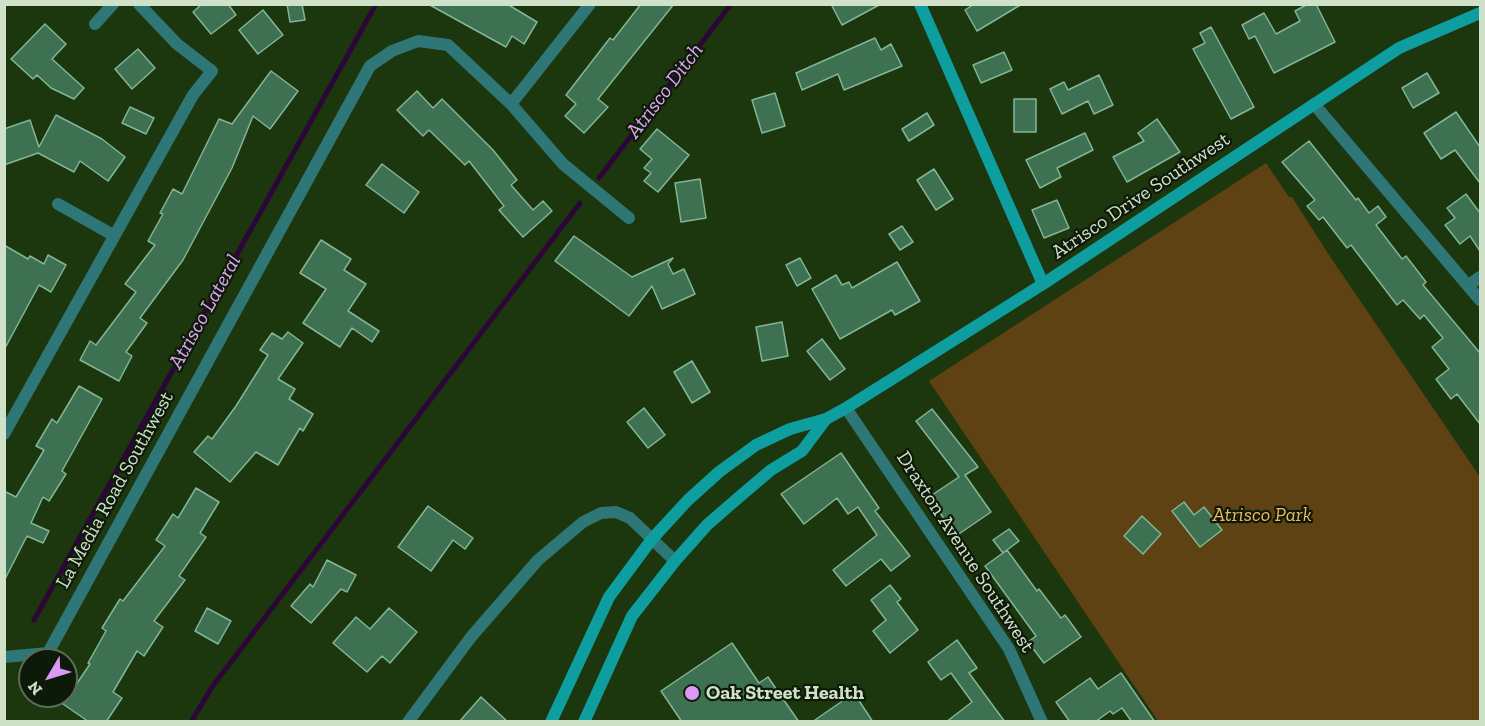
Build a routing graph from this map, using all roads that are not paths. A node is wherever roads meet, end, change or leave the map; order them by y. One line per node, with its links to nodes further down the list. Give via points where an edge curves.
1 (113, 4): 6 (street)
2 (140, 4): 11 (street, via 177,44 212,71 193,95)
3 (590, 4): 7 (street)
4 (920, 4): 13 (main road)
5 (1480, 13): 8 (main road, Atrisco Drive Southwest, via 1399,48)
6 (94, 24)
7 (511, 104): 10 (street, La Media Road Southwest, via 563,164); 20 (street, La Media Road Southwest, via 448,45 418,41 392,51 370,66 48,653)
8 (1314, 104): 12 (street); 13 (main road, Atrisco Drive Southwest)
9 (58, 204): 11 (street)
10 (629, 218)
11 (113, 235): 17 (street)
12 (1475, 281): 14 (street)
13 (1043, 284): 15 (main road, Atrisco Drive Southwest)
14 (1480, 300)
15 (846, 408): 16 (main road, Atrisco Drive Southwest); 24 (street, Draxton Avenue Southwest, via 1009,649)
16 (826, 419): 18 (main road, Atrisco Drive Southwest, via 790,429 756,445 688,500); 19 (main road, Atrisco Drive Southwest, via 802,450 738,498)
17 (4, 434)
18 (652, 539): 19 (street); 21 (street, via 630,518 616,512 601,513 583,522 538,560 471,637); 22 (main road, Atrisco Drive Southwest, via 609,597)
19 (675, 561): 23 (main road, Atrisco Drive Southwest, via 632,616)
20 (4, 657)
21 (408, 722)
22 (551, 722)
23 (584, 722)
24 (1042, 722)

